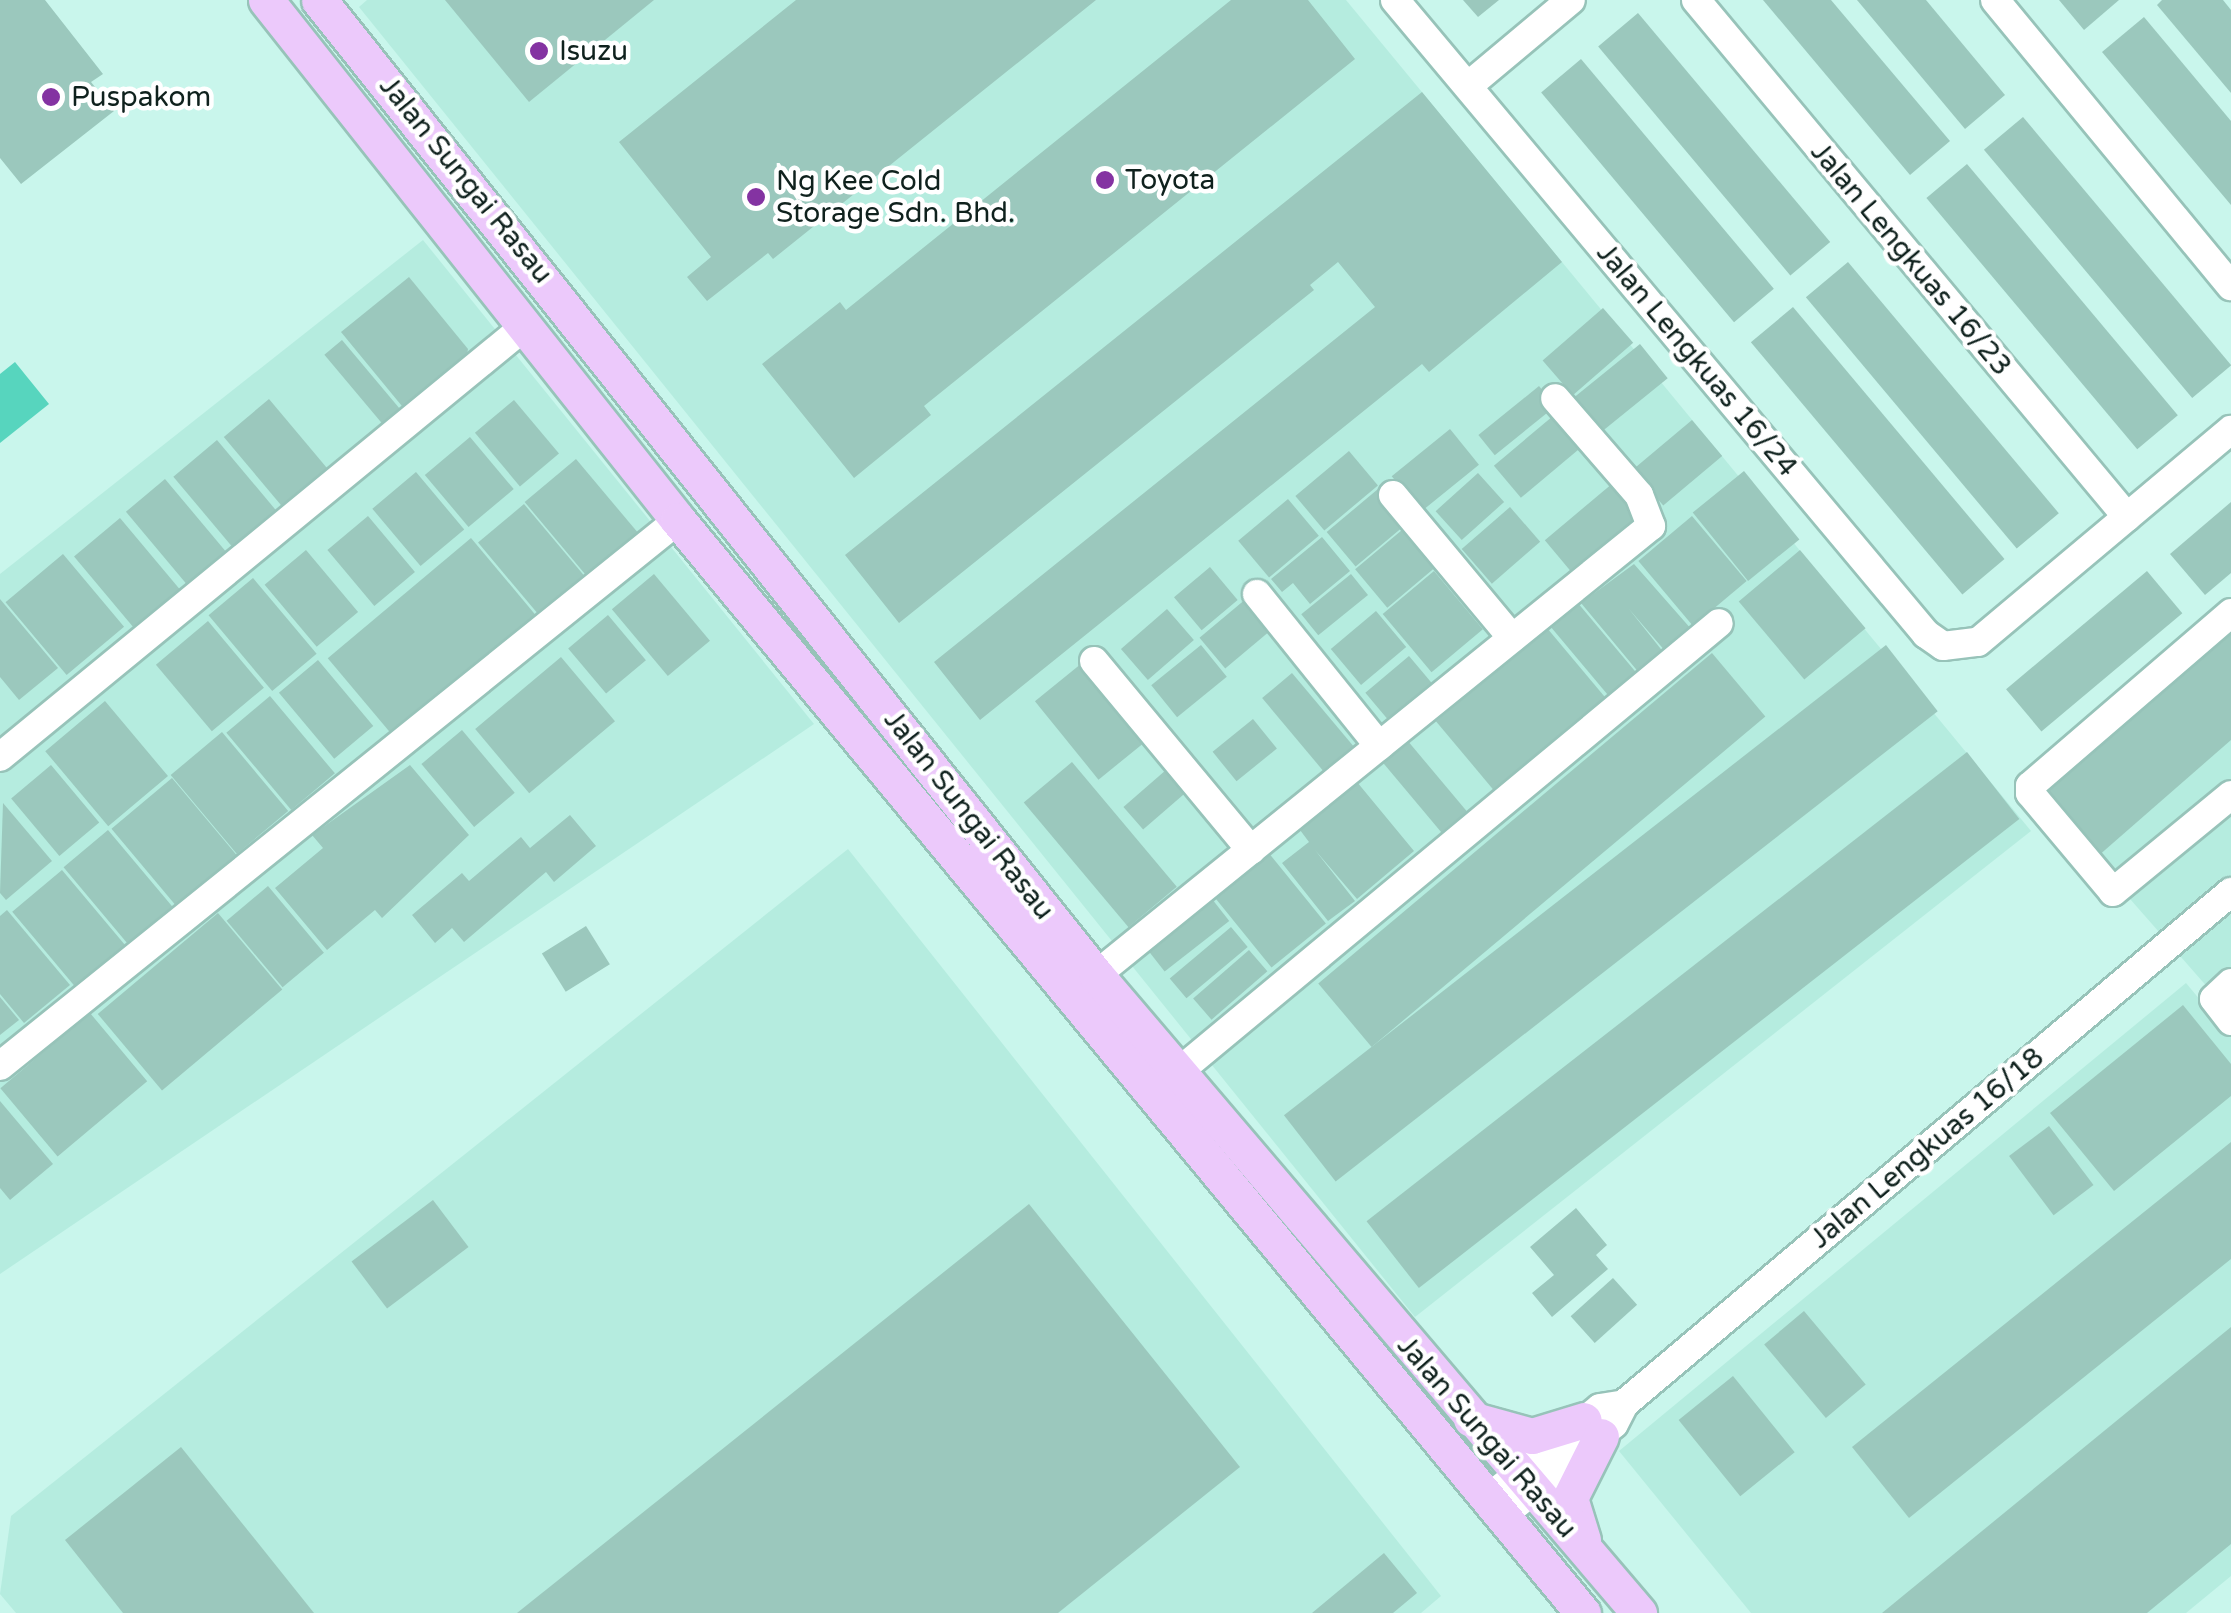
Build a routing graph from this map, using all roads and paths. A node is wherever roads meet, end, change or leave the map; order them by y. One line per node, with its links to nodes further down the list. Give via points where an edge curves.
1 (266, 0): 9 (main road, Jalan Sungai Rasau)
2 (319, 0): 25 (main road, Jalan Sungai Rasau)
3 (1396, 0): 7 (street, Jalan Lengkuas 16/24)
4 (1572, 0): 7 (street)
5 (1696, 0): 13 (street, Jalan Lengkuas 16/23)
6 (1995, 0): 8 (street)
7 (1468, 86): 13 (street, Jalan Lengkuas 16/24, via 1926,634 1944,646 1978,642)
8 (2231, 286)
9 (524, 326): 14 (main road, Jalan Sungai Rasau); 21 (street)
10 (1555, 398): 18 (street, via 1639,494 1651,526)
11 (2231, 430): 13 (street)
12 (1393, 495): 18 (street)
13 (2127, 517)
14 (678, 520): 28 (street); 33 (main road, Jalan Sungai Rasau)
15 (1257, 594): 20 (street)
16 (2231, 613): 22 (street, via 2030,793 2113,892)
17 (1718, 623): 29 (street)
18 (1512, 638): 20 (street)
19 (1094, 661): 23 (street)
20 (1379, 746): 23 (street)
21 (0, 757)
22 (2231, 795)
23 (1251, 850): 25 (street)
24 (2231, 892): 31 (street, Jalan Lengkuas 16/18, via 1624,1404 1600,1408)
25 (1096, 974): 29 (main road, Jalan Sungai Rasau)
26 (2231, 983): 27 (street, via 2214,999)
27 (2231, 1022)
28 (0, 1066)
29 (1176, 1073): 30 (main road, Jalan Sungai Rasau)
30 (1466, 1416): 31 (main road, via 1516,1435); 32 (main road, Jalan Sungai Rasau)
31 (1592, 1428): 32 (street, Jalan Lengkuas 16/18); 34 (main road, via 1570,1498 1582,1539)
32 (1526, 1482): 33 (street, Jalan Lengkuas 16/18); 34 (main road, Jalan Sungai Rasau)
33 (1494, 1509): 35 (main road, Jalan Sungai Rasau)
34 (1607, 1575): 36 (main road, Jalan Sungai Rasau)
35 (1583, 1613)
36 (1639, 1613)

